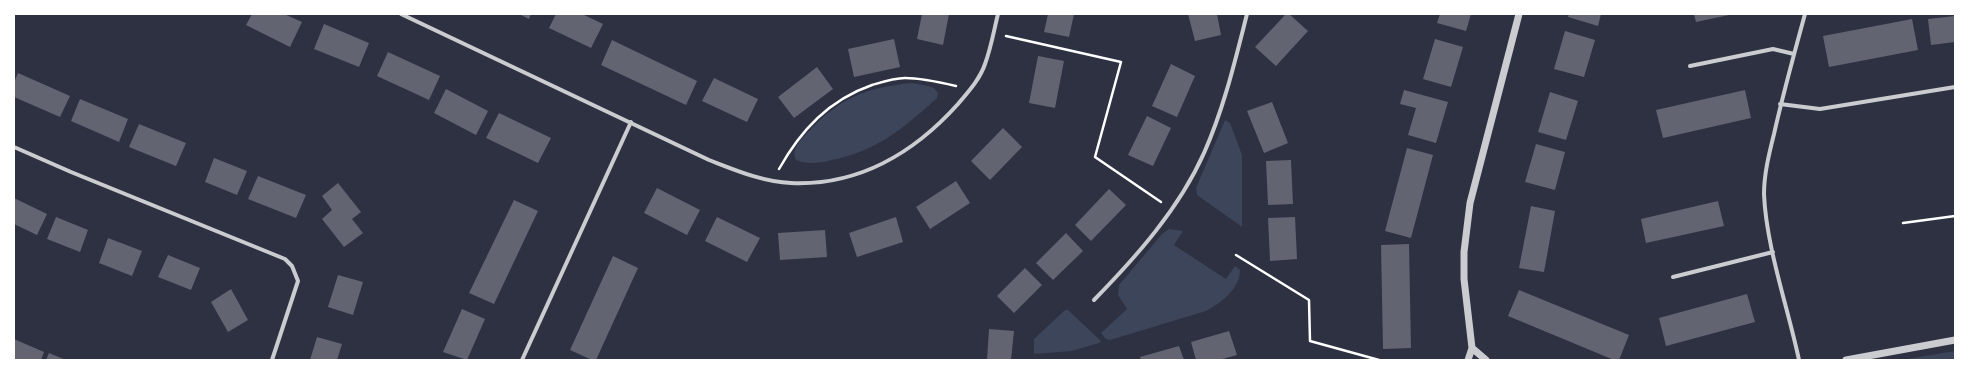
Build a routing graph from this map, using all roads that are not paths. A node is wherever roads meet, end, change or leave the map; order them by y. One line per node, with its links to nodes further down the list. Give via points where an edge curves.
1 (401, 14): 10 (street)
2 (998, 14): 10 (street, via 985,65 970,89 946,117 925,136 882,165 834,180 797,183 772,181 736,171)
3 (1247, 14): 14 (street, via 1216,125 1203,154 1171,209 1117,276)
4 (1518, 14): 16 (street, via 1470,203 1464,252 1464,279)
5 (1805, 14): 6 (street)
6 (1794, 54): 7 (street, via 1773,49); 9 (street)
7 (1690, 66)
8 (1955, 88): 9 (street, via 1820,109)
9 (1780, 104): 12 (street, via 1767,165 1764,193)
10 (630, 122): 18 (street)
11 (14, 147): 17 (street, via 285,259 292,266 298,281)
12 (1773, 252): 13 (street); 21 (street)
13 (1673, 277)
14 (1094, 300)
15 (1955, 340): 22 (street)
16 (1472, 348): 19 (street); 20 (street)
17 (272, 360)
18 (522, 360)
19 (1468, 360)
20 (1486, 360)
21 (1799, 360)
22 (1846, 360)

